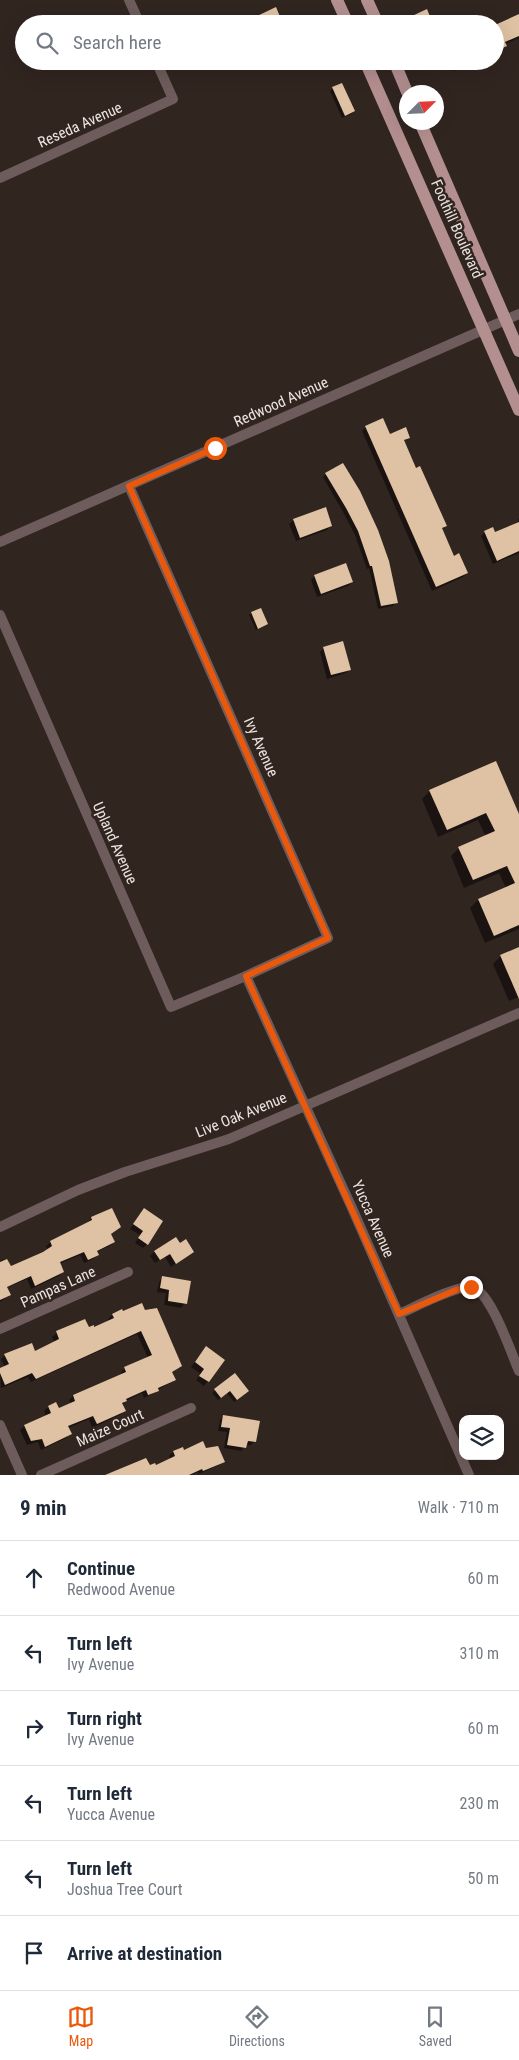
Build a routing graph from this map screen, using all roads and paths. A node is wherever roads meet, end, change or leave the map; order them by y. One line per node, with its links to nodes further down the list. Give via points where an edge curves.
1 (129, 0): 4 (street)
2 (337, 0): 5 (main road)
3 (367, 0): 6 (main road)
4 (136, 15)
5 (344, 15)
6 (374, 15)
7 (160, 70): 12 (street, Reseda Avenue, via 173,99)
8 (369, 70): 15 (main road, Foothill Boulevard)
9 (398, 70): 10 (main road)
10 (404, 85)
11 (423, 130): 14 (main road, Foothill Boulevard)
12 (0, 178)
13 (519, 314): 14 (street, Redwood Avenue)
14 (506, 320): 15 (street, Redwood Avenue); 16 (main road, Foothill Boulevard)
15 (483, 330): 17 (main road, Foothill Boulevard); 18 (street, Redwood Avenue)
16 (519, 351)
17 (519, 410)
18 (129, 486): 19 (street, Redwood Avenue); 21 (street, Ivy Avenue, via 328,938)
19 (0, 542)
20 (0, 615): 21 (street, Upland Avenue, via 171,1007)
21 (246, 976): 23 (street, Yucca Avenue)
22 (519, 1013): 23 (street, Live Oak Avenue)
23 (306, 1104): 24 (street, Live Oak Avenue, via 229,1139 125,1172); 26 (street, Yucca Avenue)
24 (0, 1227)
25 (128, 1272): 27 (street, Pampas Lane)
26 (399, 1314): 28 (street, via 456,1290 471,1287 482,1292); 33 (street, Yucca Avenue)
27 (0, 1329)
28 (519, 1371)
29 (191, 1408): 32 (street, Maize Court)
30 (0, 1425): 31 (street)
31 (22, 1475)
32 (41, 1475)
33 (469, 1475)

